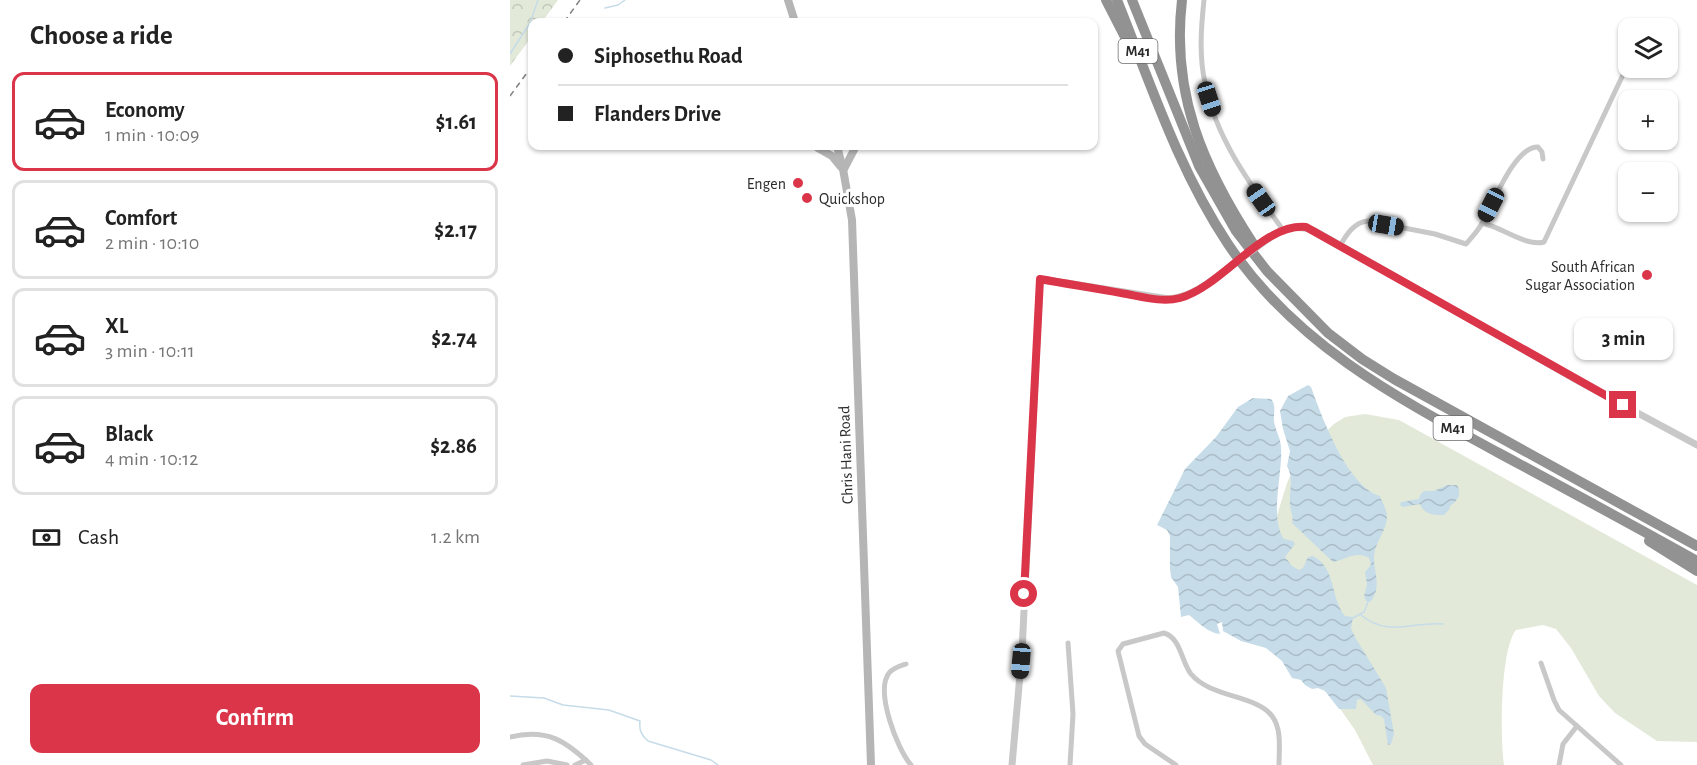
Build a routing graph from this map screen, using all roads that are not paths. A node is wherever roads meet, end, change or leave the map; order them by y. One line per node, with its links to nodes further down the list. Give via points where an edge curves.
1 (788, 0): 7 (main road)
2 (1106, 0): 9 (highway)
3 (1117, 0): 9 (highway, M41)
4 (1132, 0): 18 (highway, M41, via 1199,166 1236,231 1256,260)
5 (1182, 0): 18 (highway, via 1180,62 1195,128 1228,202)
6 (1204, 0): 16 (street, via 1202,59 1211,107 1237,162)
7 (794, 18)
8 (1621, 78): 15 (street, via 1544,242 1530,243)
9 (1158, 102): 20 (highway, M41, via 1200,198 1227,242 1300,326 1376,384)
10 (822, 150): 14 (main road)
11 (838, 150): 14 (main road, Chris Hani Road)
12 (853, 150): 14 (main road)
13 (1543, 159): 15 (street, via 1538,147 1524,152 1503,181)
14 (843, 169): 36 (main road, Chris Hani Road, via 852,220)
15 (1482, 223): 17 (street, via 1466,244 1435,234 1362,222)
16 (1283, 230): 17 (street, via 1306,227); 38 (street, bridge, via 1198,290 1169,299 1040,279 1022,652)
17 (1340, 246): 19 (street)
18 (1275, 278): 21 (highway, M41, via 1328,333 1362,359)
19 (1697, 445)
20 (1551, 482): 24 (highway, M41); 25 (highway)
21 (1589, 486): 22 (highway); 23 (highway, M41)
22 (1697, 538)
23 (1697, 546)
24 (1697, 561)
25 (1697, 571)
26 (1068, 643): 39 (street, via 1073,714)
27 (1541, 663): 29 (street, via 1556,706)
28 (906, 664): 37 (street, via 891,671 885,686 892,731)
29 (1577, 726): 42 (street, via 1563,744); 43 (street)
30 (510, 737): 31 (street, via 550,736 569,745)
31 (586, 760): 34 (street); 35 (street)
32 (523, 765): 33 (street, via 546,760)
33 (567, 765)
34 (575, 765)
35 (591, 765)
36 (872, 765)
37 (911, 765)
38 (1012, 765)
39 (1070, 765)
40 (1176, 765): 41 (street, via 1145,744 1139,735 1118,651 1123,644 1164,633 1175,640 1188,670 1198,680 1272,715 1278,732)
41 (1279, 765)
42 (1559, 765)
43 (1620, 765)

